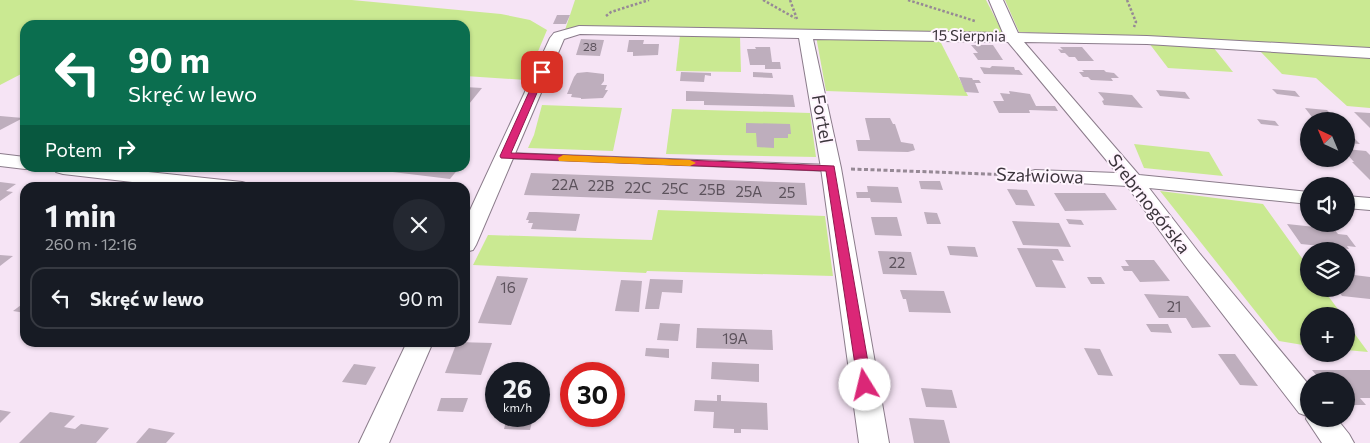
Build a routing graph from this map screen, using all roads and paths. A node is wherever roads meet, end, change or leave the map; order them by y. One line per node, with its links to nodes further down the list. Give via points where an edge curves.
1 (649, 0): 9 (path, via 611,12)
2 (763, 0): 8 (path)
3 (790, 0): 8 (path)
4 (908, 0): 7 (path)
5 (996, 0): 10 (street, Srebrnogórska)
6 (1127, 0): 11 (path, via 1136,22 1132,29)
7 (978, 22)
8 (801, 26): 9 (street, 15 Sierpnia); 10 (street, 15 Sierpnia); 16 (street, Fortel)
9 (590, 29): 13 (street, 15 Sierpnia, via 557,38)
10 (1012, 37): 11 (street, 15 Sierpnia); 19 (street, Srebrnogórska)
11 (1136, 40): 12 (street, 15 Sierpnia)
12 (1370, 53)
13 (505, 156): 16 (lane); 24 (street)
14 (0, 160): 15 (street)
15 (20, 162)
16 (831, 168): 18 (path, Szałwiowa); 29 (street, Fortel)
17 (99, 172): 20 (street)
18 (1035, 176): 19 (street, Szałwiowa)
19 (1133, 180): 21 (street, Szałwiowa); 26 (street, Srebrnogórska)
20 (188, 182)
21 (1300, 197)
22 (1355, 203): 23 (street)
23 (1370, 204)
24 (470, 229)
25 (418, 347): 28 (street)
26 (1300, 394)
27 (1326, 427): 30 (street)
28 (374, 443)
29 (874, 443)
30 (1339, 443)

